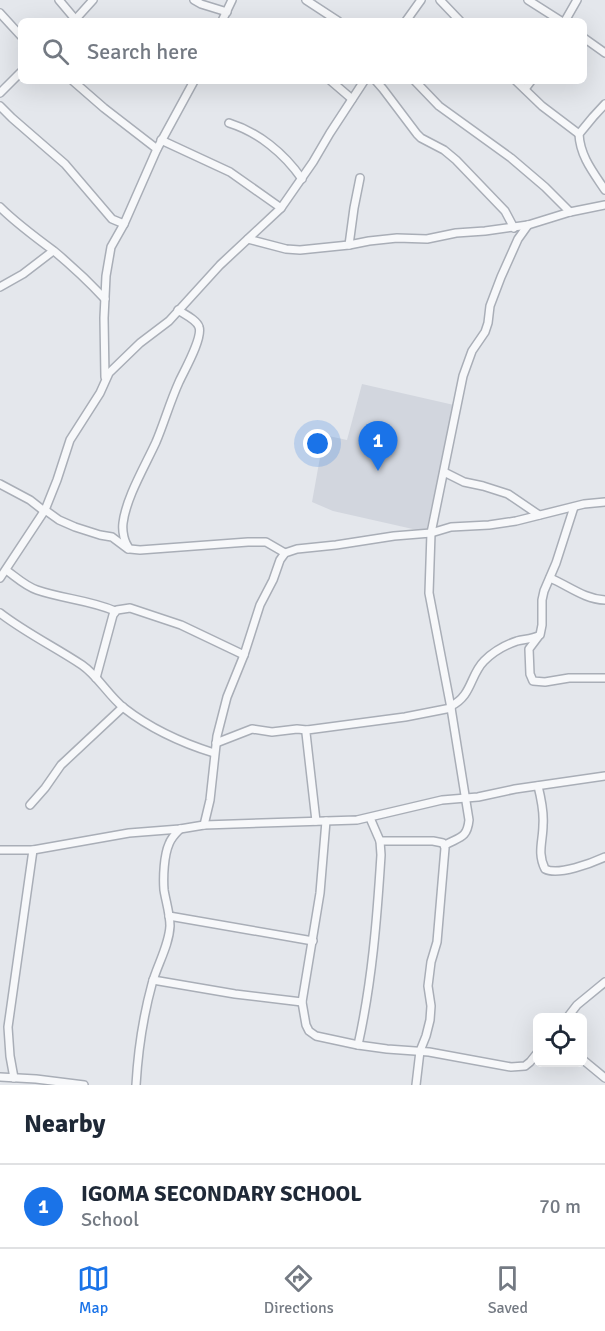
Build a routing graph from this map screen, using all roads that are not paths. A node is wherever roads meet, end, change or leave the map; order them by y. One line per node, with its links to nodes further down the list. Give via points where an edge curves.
1 (59, 0): 12 (street)
2 (93, 0): 13 (street)
3 (194, 0): 10 (street)
4 (232, 0): 10 (street)
5 (306, 0): 15 (street)
6 (440, 0): 17 (street)
7 (528, 0): 18 (street)
8 (576, 0): 19 (street)
9 (417, 2): 16 (street)
10 (227, 12): 14 (street)
11 (0, 13): 20 (street)
12 (73, 18)
13 (77, 18)
14 (224, 18)
15 (333, 18)
16 (408, 18)
17 (457, 18)
18 (558, 18)
19 (565, 18)
20 (18, 33)
21 (587, 40): 22 (street)
22 (605, 53)
23 (18, 75): 33 (street)
24 (76, 84): 40 (street)
25 (192, 84): 39 (street)
26 (334, 84): 34 (street)
27 (362, 84): 34 (street)
28 (379, 84): 50 (street, via 417,134 456,160 505,211)
29 (418, 84): 47 (street, via 439,106 523,168)
30 (519, 84): 32 (street)
31 (529, 84): 32 (street)
32 (525, 89): 38 (street)
33 (1, 91)
34 (352, 99): 41 (street)
35 (605, 104): 38 (street)
36 (0, 106): 48 (street, via 65,164 112,219)
37 (229, 123): 41 (street, via 271,146)
38 (579, 134): 43 (street, via 581,150)
39 (161, 140): 40 (street); 46 (street, via 230,172)
40 (157, 149): 48 (street)
41 (302, 178): 46 (street)
42 (360, 178): 52 (street)
43 (605, 190)
44 (605, 205): 47 (street)
45 (0, 207): 53 (street)
46 (281, 208): 51 (street)
47 (570, 212): 49 (street)
48 (124, 224): 55 (street, via 111,247)
49 (528, 225): 50 (street); 58 (street, via 493,294 485,332 466,364)
50 (514, 228): 52 (street)
51 (248, 239): 52 (street, via 292,250); 56 (street)
52 (349, 245)
53 (53, 251): 54 (street); 55 (street)
54 (0, 287)
55 (105, 299): 57 (street)
56 (178, 310): 57 (street, via 115,366); 65 (street, via 197,324 199,334 125,513 123,525)
57 (106, 380): 62 (street, via 70,440)
58 (444, 472): 63 (street, via 508,494); 64 (street)
59 (0, 484): 62 (street)
60 (605, 502): 61 (street)
61 (574, 507): 63 (street); 69 (street)
62 (45, 511): 65 (street, via 59,520 117,539); 67 (street)
63 (539, 514): 64 (street)
64 (431, 533): 66 (street); 78 (street, via 429,593)
65 (130, 549): 66 (street, via 266,542)
66 (285, 553): 74 (street, via 260,605)
67 (6, 570): 68 (street); 71 (street, via 37,590)
68 (0, 578)
69 (550, 578): 70 (street, via 581,595); 73 (street, via 542,600)
70 (605, 600)
71 (115, 611): 74 (street, via 130,608 181,625); 75 (street)
72 (0, 613): 75 (street, via 84,666)
73 (538, 637): 76 (street, via 529,650 533,681); 78 (street, via 514,642 488,657 465,696)
74 (244, 655): 80 (street, via 227,697)
75 (96, 678): 77 (street)
76 (605, 678)
77 (123, 707): 81 (street, via 158,730); 85 (street, via 61,765)
78 (451, 707): 79 (street); 84 (street)
79 (307, 730): 80 (street, via 252,729); 87 (street)
80 (216, 743): 81 (street)
81 (214, 753): 89 (street)
82 (605, 776): 83 (street)
83 (538, 786): 84 (street); 95 (street, via 543,825 540,853 545,868 574,868)
84 (466, 797): 86 (street); 92 (street, via 468,829)
85 (30, 805)
86 (370, 818): 88 (street); 91 (street)
87 (316, 821): 88 (street); 89 (street)
88 (326, 821): 97 (street)
89 (204, 825): 90 (street)
90 (180, 829): 94 (street, via 129,833); 96 (street, via 169,844 164,875)
91 (380, 841): 92 (street, via 433,841); 102 (street, via 372,969)
92 (444, 845): 103 (street, via 437,942 428,986 430,1020)
93 (0, 850): 94 (street)
94 (33, 850): 107 (street, via 8,1027)
95 (605, 857)
96 (169, 916): 97 (street); 98 (street, via 170,928)
97 (313, 941): 100 (street)
98 (153, 981): 100 (street); 110 (street)
99 (605, 982): 101 (street)
100 (302, 1002): 102 (street, via 309,1031)
101 (570, 1013)
102 (358, 1045): 103 (street)
103 (420, 1051): 104 (street, via 519,1067); 111 (street)
104 (533, 1058)
105 (587, 1063): 108 (street)
106 (0, 1078): 107 (street)
107 (14, 1078): 109 (street)
108 (605, 1078)
109 (84, 1085)
110 (136, 1085)
111 (416, 1085)

